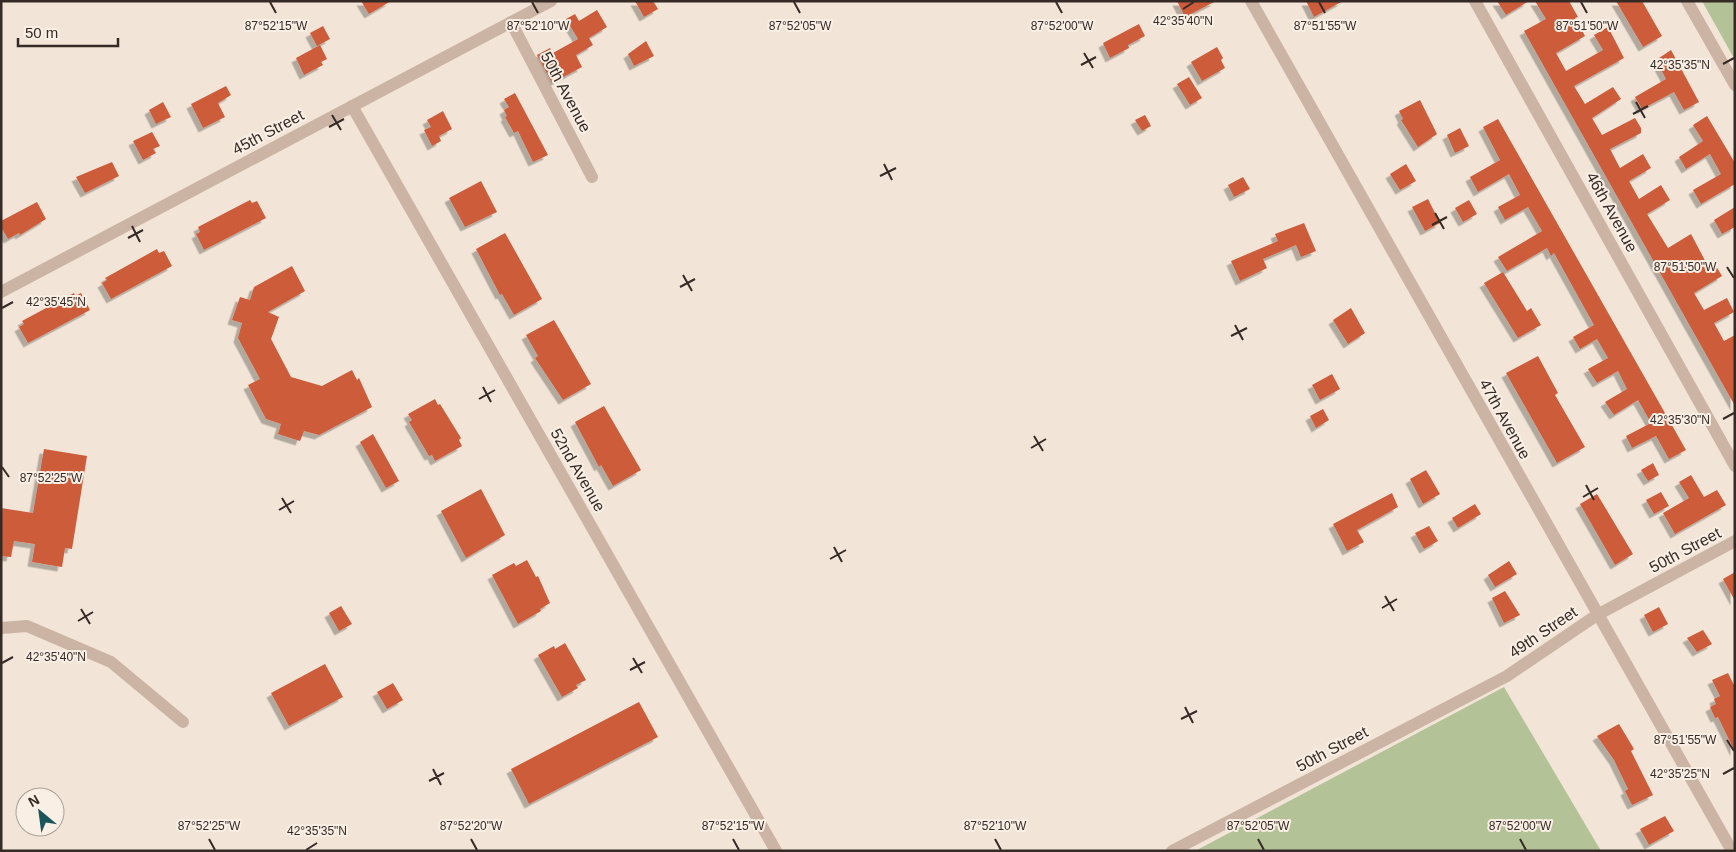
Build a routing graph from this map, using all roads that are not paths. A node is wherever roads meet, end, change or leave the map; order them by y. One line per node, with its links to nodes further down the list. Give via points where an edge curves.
1 (551, 1): 5 (street, 45th Street)
2 (1251, 1): 12 (street, 47th Avenue)
3 (1475, 1): 10 (street, 46th Avenue)
4 (1687, 1): 6 (street)
5 (511, 22): 7 (street, 45th Street); 8 (street, 50th Avenue)
6 (1735, 85)
7 (352, 106): 9 (street, 45th Street); 16 (street, 52nd Avenue)
8 (592, 177)
9 (1, 292)
10 (1735, 466)
11 (1735, 541): 12 (street, 50th Street)
12 (1597, 616): 14 (street, 49th Street); 18 (street, 47th Avenue)
13 (1, 628): 15 (street, via 27,626 112,662)
14 (1507, 676): 17 (street, 50th Street)
15 (182, 722)
16 (776, 851)
17 (1172, 851)
18 (1732, 851)

